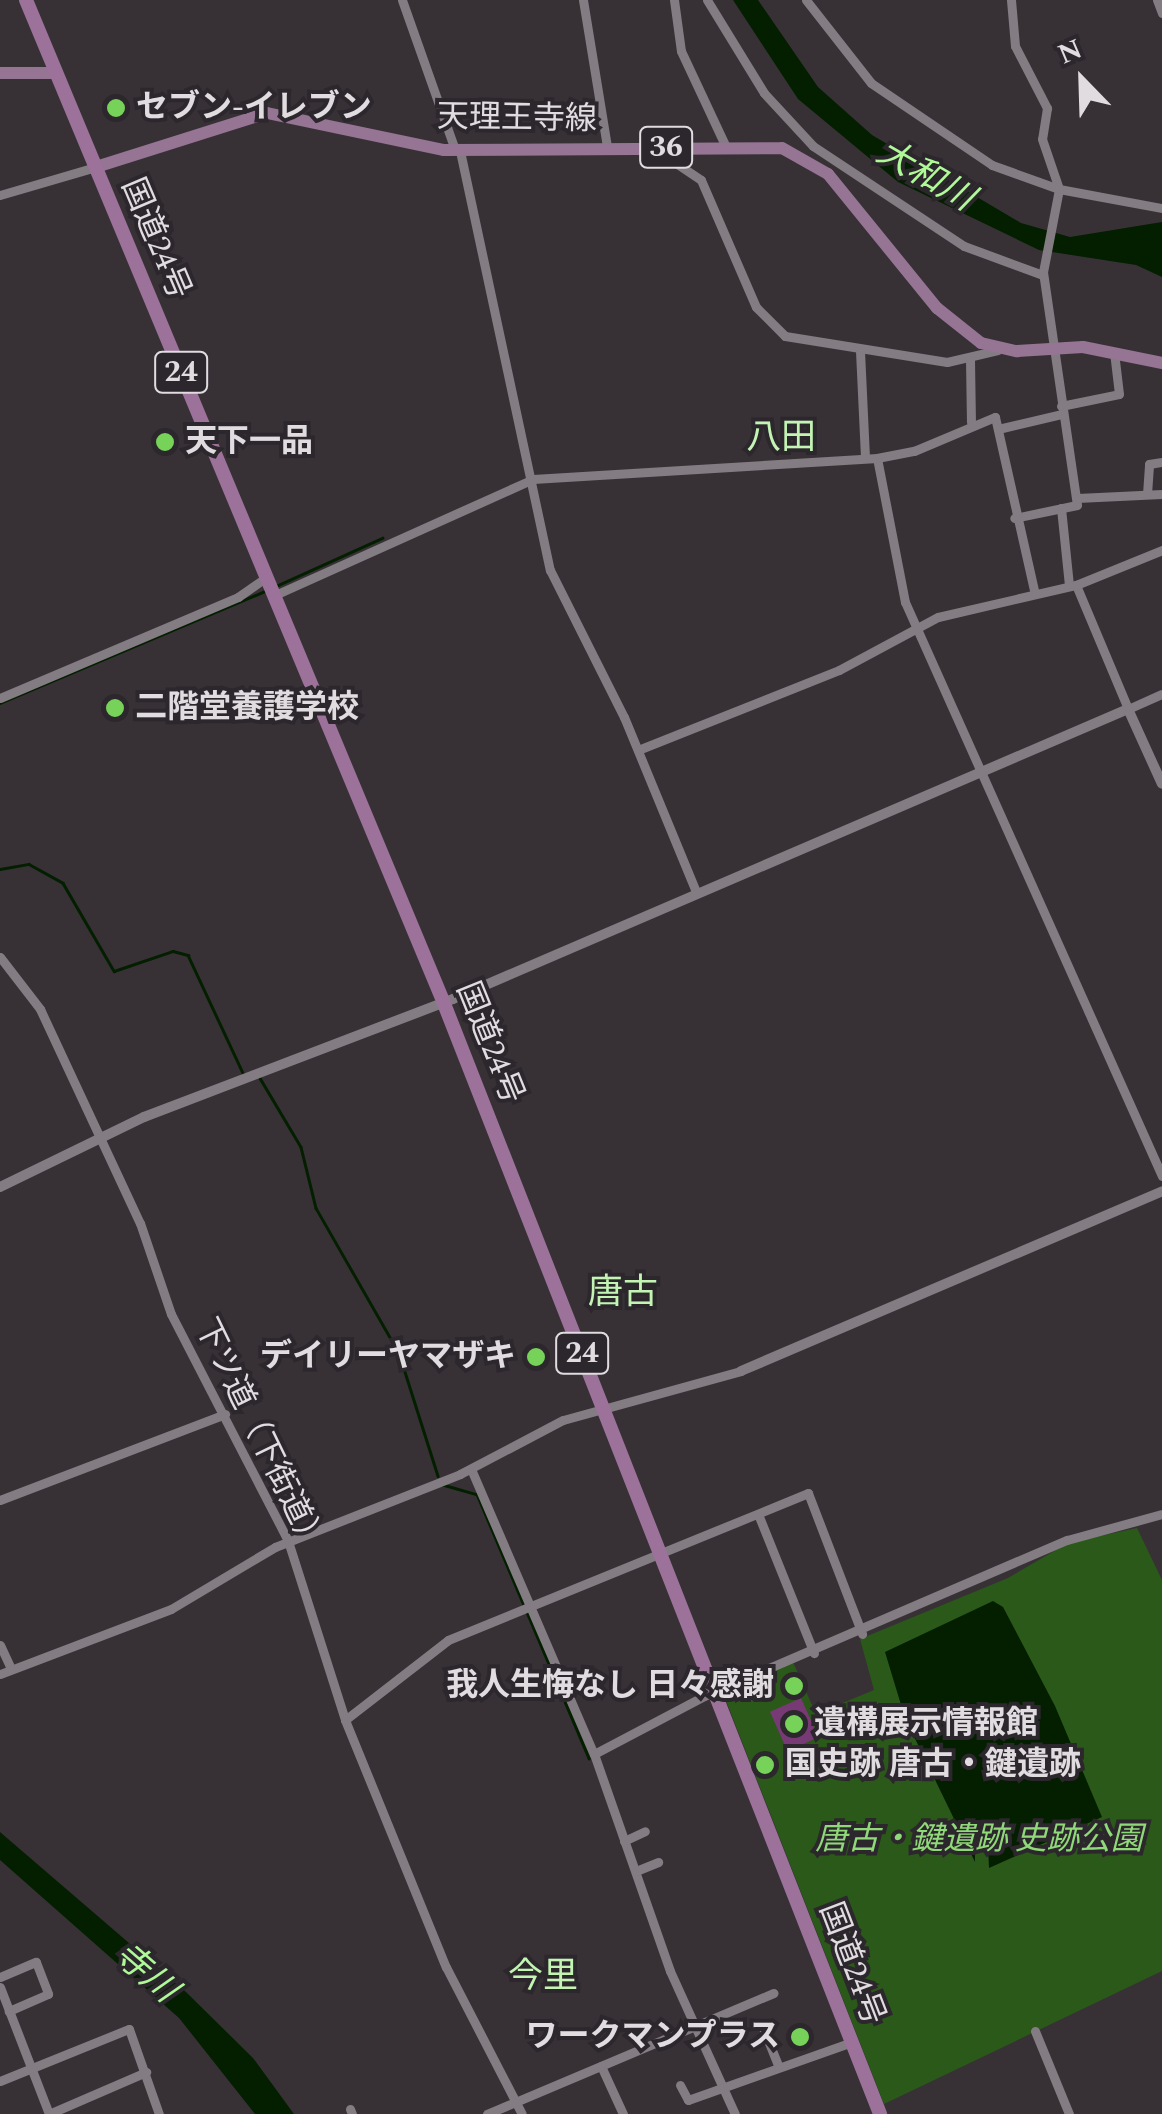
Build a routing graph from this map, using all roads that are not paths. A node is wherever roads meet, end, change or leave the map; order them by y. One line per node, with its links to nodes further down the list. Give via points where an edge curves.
1 (26, 0): 11 (highway, 国道24号 / 24)
2 (402, 0): 15 (street)
3 (583, 0): 12 (street)
4 (674, 0): 14 (street, via 681,51)
5 (707, 0): 20 (street, via 764,94 838,167 964,246)
6 (806, 0): 17 (street, via 850,64 906,110 992,165)
7 (1010, 0): 17 (street, via 1015,46 1047,108 1042,139)
8 (1156, 0): 9 (street)
9 (1162, 13)
10 (0, 73): 11 (main road)
11 (57, 73): 16 (highway, 国道24号 / 24)
12 (607, 147): 13 (main road, 天理王寺線 / 36); 15 (main road, 天理王寺線 / 36)
13 (651, 147): 14 (main road, 天理王寺線 / 36); 23 (street, via 701,180 773,329 798,342)
14 (726, 147): 22 (main road, 天理王寺線 / 36, via 782,148 812,160 937,308)
15 (458, 151): 16 (main road, 天理王寺線 / 36, via 267,113); 33 (street)
16 (96, 167): 18 (street); 40 (highway, 国道24号 / 24)
17 (1059, 190): 19 (street); 20 (street)
18 (0, 195)
19 (1162, 208)
20 (1043, 274): 21 (street)
21 (1053, 348): 22 (main road); 24 (main road); 27 (street)
22 (998, 350): 25 (street)
23 (860, 351): 25 (street); 30 (street)
24 (1114, 352): 26 (main road); 27 (street, via 1119,394)
25 (970, 360): 28 (street)
26 (1162, 363)
27 (1062, 410): 29 (street); 36 (street)
28 (970, 422): 29 (street, via 996,417); 31 (street, via 914,452)
29 (998, 429): 38 (street)
30 (865, 458): 31 (street); 33 (street)
31 (877, 458): 44 (street, via 897,575)
32 (1162, 462): 34 (street, via 1150,464)
33 (533, 479): 43 (street); 48 (street, via 553,580)
34 (1147, 494): 35 (street); 36 (street)
35 (1162, 494)
36 (1076, 498): 37 (street, via 1077,506)
37 (1061, 508): 38 (street); 41 (street)
38 (1014, 518): 42 (street)
39 (1162, 550): 41 (street)
40 (267, 577): 43 (highway, 国道24号 / 24); 46 (street, via 238,597)
41 (1073, 585): 42 (street); 47 (street)
42 (1034, 590): 44 (street)
43 (274, 596): 53 (highway, 国道24号 / 24)
44 (917, 626): 48 (street, via 839,670); 49 (street)
45 (1162, 694): 47 (street)
46 (0, 698)
47 (1128, 710): 49 (street); 50 (street)
48 (638, 750): 51 (street)
49 (986, 774): 51 (street); 55 (street)
50 (1162, 784)
51 (696, 892): 53 (street)
52 (0, 959): 54 (street, 下ツ道（下街道）, via 40,1009)
53 (443, 1001): 54 (street); 59 (highway, 国道24号 / 24)
54 (100, 1137): 56 (street); 60 (street, 下ツ道（下街道）, via 171,1314)
55 (1162, 1176)
56 (0, 1187)
57 (1162, 1190): 58 (street)
58 (741, 1372): 59 (street, via 702,1388)
59 (602, 1405): 61 (street); 66 (highway, 国道24号 / 24)
60 (226, 1414): 62 (street); 65 (street, 下ツ道（下街道）)
61 (471, 1469): 65 (street); 67 (street)
62 (0, 1500)
63 (758, 1514): 66 (street); 68 (street, via 808,1493); 70 (street)
64 (1162, 1514): 68 (street, via 1067,1540)
65 (288, 1542): 71 (street, via 171,1608); 74 (street, 下ツ道（下街道）)
66 (661, 1556): 67 (street); 73 (highway, 国道24号 / 24)
67 (525, 1609): 74 (street, via 438,1646); 75 (street)
68 (862, 1634): 70 (street)
69 (0, 1645): 71 (street)
70 (814, 1653): 73 (street)
71 (11, 1669): 72 (street)
72 (0, 1674)
73 (713, 1692): 75 (street); 87 (highway, 国道24号 / 24)
74 (345, 1720): 95 (street, 下ツ道（下街道）, via 446,1966)
75 (594, 1754): 77 (street)
76 (646, 1831): 77 (street)
77 (624, 1840): 79 (street)
78 (658, 1862): 79 (street)
79 (636, 1871): 84 (street)
80 (0, 1977): 83 (street, via 36,1962 48,1994)
81 (0, 1988): 83 (street)
82 (773, 1993): 84 (street)
83 (6, 2018): 90 (street)
84 (692, 2022): 89 (street); 94 (street)
85 (761, 2023): 88 (street)
86 (1035, 2031): 103 (street)
87 (852, 2042): 88 (street); 96 (highway, 国道24号 / 24)
88 (778, 2065): 94 (street)
89 (601, 2066): 95 (street); 101 (street)
90 (32, 2069): 91 (street, via 129,2029); 92 (street); 97 (street)
91 (146, 2072): 97 (street); 98 (street)
92 (0, 2081)
93 (680, 2085): 94 (street, via 688,2100)
94 (721, 2086): 102 (street)
95 (516, 2101): 99 (street); 100 (street, 下ツ道（下街道）)
96 (873, 2112)
97 (49, 2114)
98 (158, 2114)
99 (486, 2114)
100 (522, 2114)
101 (623, 2114)
102 (735, 2114)
103 (1070, 2114)

